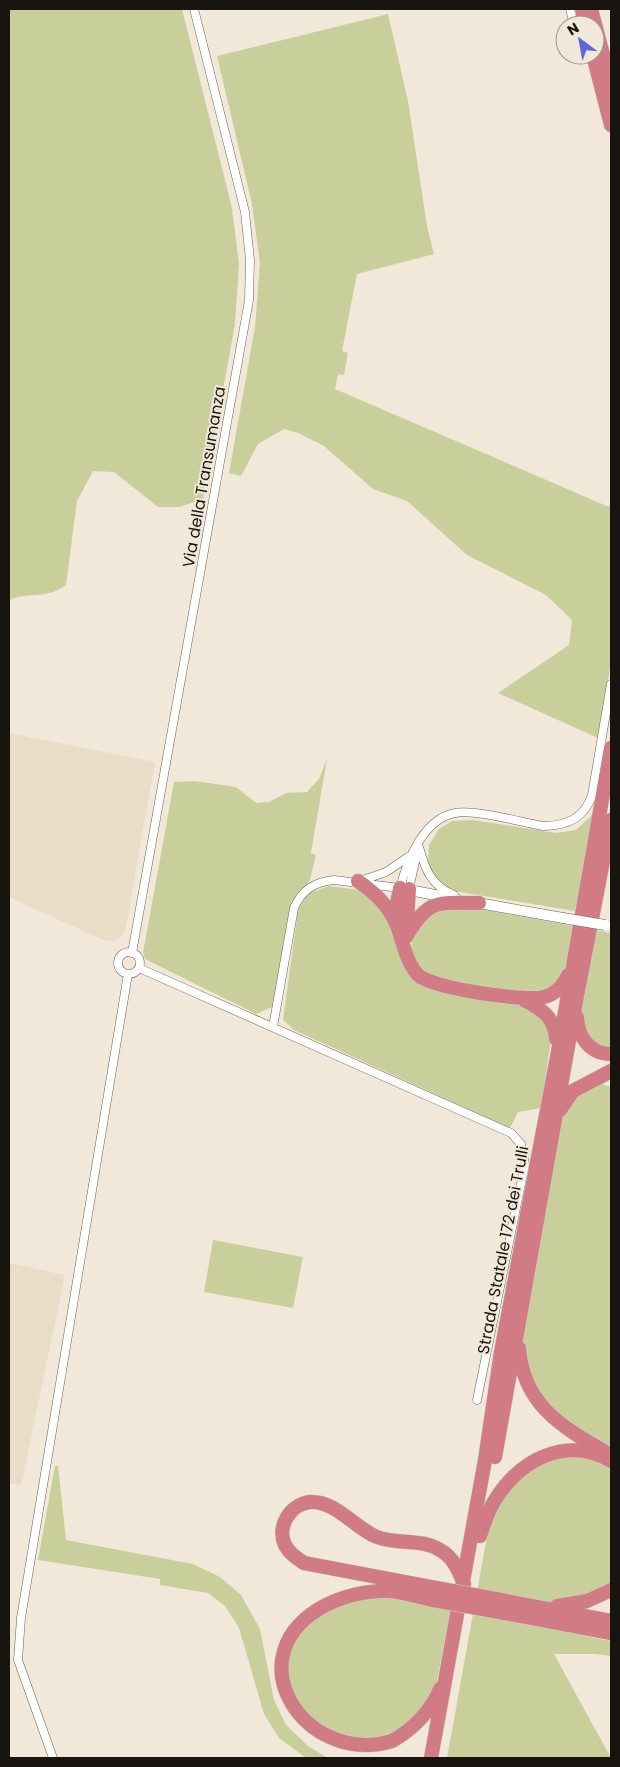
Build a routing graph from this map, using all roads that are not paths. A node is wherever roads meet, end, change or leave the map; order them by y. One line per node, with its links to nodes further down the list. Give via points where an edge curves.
1 (194, 9): 16 (street, Via della Transumanza, via 245,212 250,260 249,300)
2 (592, 9): 4 (highway)
3 (589, 65): 5 (highway)
4 (611, 85)
5 (611, 125)
6 (611, 684): 9 (street, via 592,795 579,817 556,826 542,826 455,813 436,822)
7 (611, 748): 17 (highway, Strada Statale 172 dei Trulli)
8 (611, 820): 20 (highway, Strada Statale 172 dei Trulli)
9 (418, 846): 10 (street, via 395,867); 11 (street, via 406,865); 12 (street, via 434,884)
10 (358, 881): 11 (street); 13 (highway, via 384,903); 22 (street, via 323,881 304,892 298,900)
11 (404, 889): 12 (street); 13 (highway, via 396,909); 15 (highway)
12 (473, 902): 14 (street, bridge); 15 (highway, via 435,904 417,918)
13 (396, 925): 15 (highway)
14 (608, 926)
15 (405, 944): 21 (highway, via 412,967 427,981)
16 (132, 953): 18 (street, via 139,958); 19 (street, via 123,954 118,962 120,970)
17 (572, 963): 21 (highway, via 559,990 545,997); 23 (highway, Strada Statale 172 dei Trulli)
18 (139, 968): 19 (street); 22 (street)
19 (128, 974): 42 (street, via 21,1618 18,1660)
20 (577, 996): 24 (highway, via 578,1026 583,1039 599,1053); 28 (highway, Strada Statale 172 dei Trulli)
21 (524, 1000): 23 (highway, via 548,1016 555,1031)
22 (273, 1027): 30 (street, via 511,1133 521,1144 525,1164)
23 (558, 1052): 34 (highway, Strada Statale 172 dei Trulli, via 501,1352)
24 (611, 1054)
25 (611, 1071): 26 (highway)
26 (588, 1081): 27 (highway, via 602,1079); 28 (highway, via 567,1097)
27 (611, 1082)
28 (556, 1120): 29 (highway, Strada Statale 172 dei Trulli)
29 (518, 1330): 31 (highway, via 523,1377 535,1398 551,1417 572,1433); 33 (highway, Strada Statale 172 dei Trulli)
30 (478, 1400)
31 (611, 1455)
32 (611, 1461): 33 (highway, via 596,1454 572,1450 537,1458 502,1490)
33 (480, 1536): 44 (highway, Strada Statale 172 dei Trulli)
34 (464, 1584): 36 (highway, via 451,1558 431,1545 376,1537 323,1503 297,1506 287,1515 283,1529 284,1544 294,1557 304,1563); 41 (highway, Strada Statale 172 dei Trulli)
35 (611, 1590): 37 (highway, via 573,1604)
36 (435, 1594): 38 (highway, bridge); 41 (highway, via 372,1592 350,1596 321,1608 301,1623 287,1645 282,1670 283,1694 291,1712 312,1736 340,1749 369,1750 397,1739 424,1715 439,1692)
37 (521, 1603): 38 (highway); 39 (highway)
38 (495, 1605): 40 (highway)
39 (611, 1621)
40 (611, 1633)
41 (449, 1662): 43 (highway, Strada Statale 172 dei Trulli)
42 (53, 1758)
43 (431, 1758)
44 (440, 1758)

